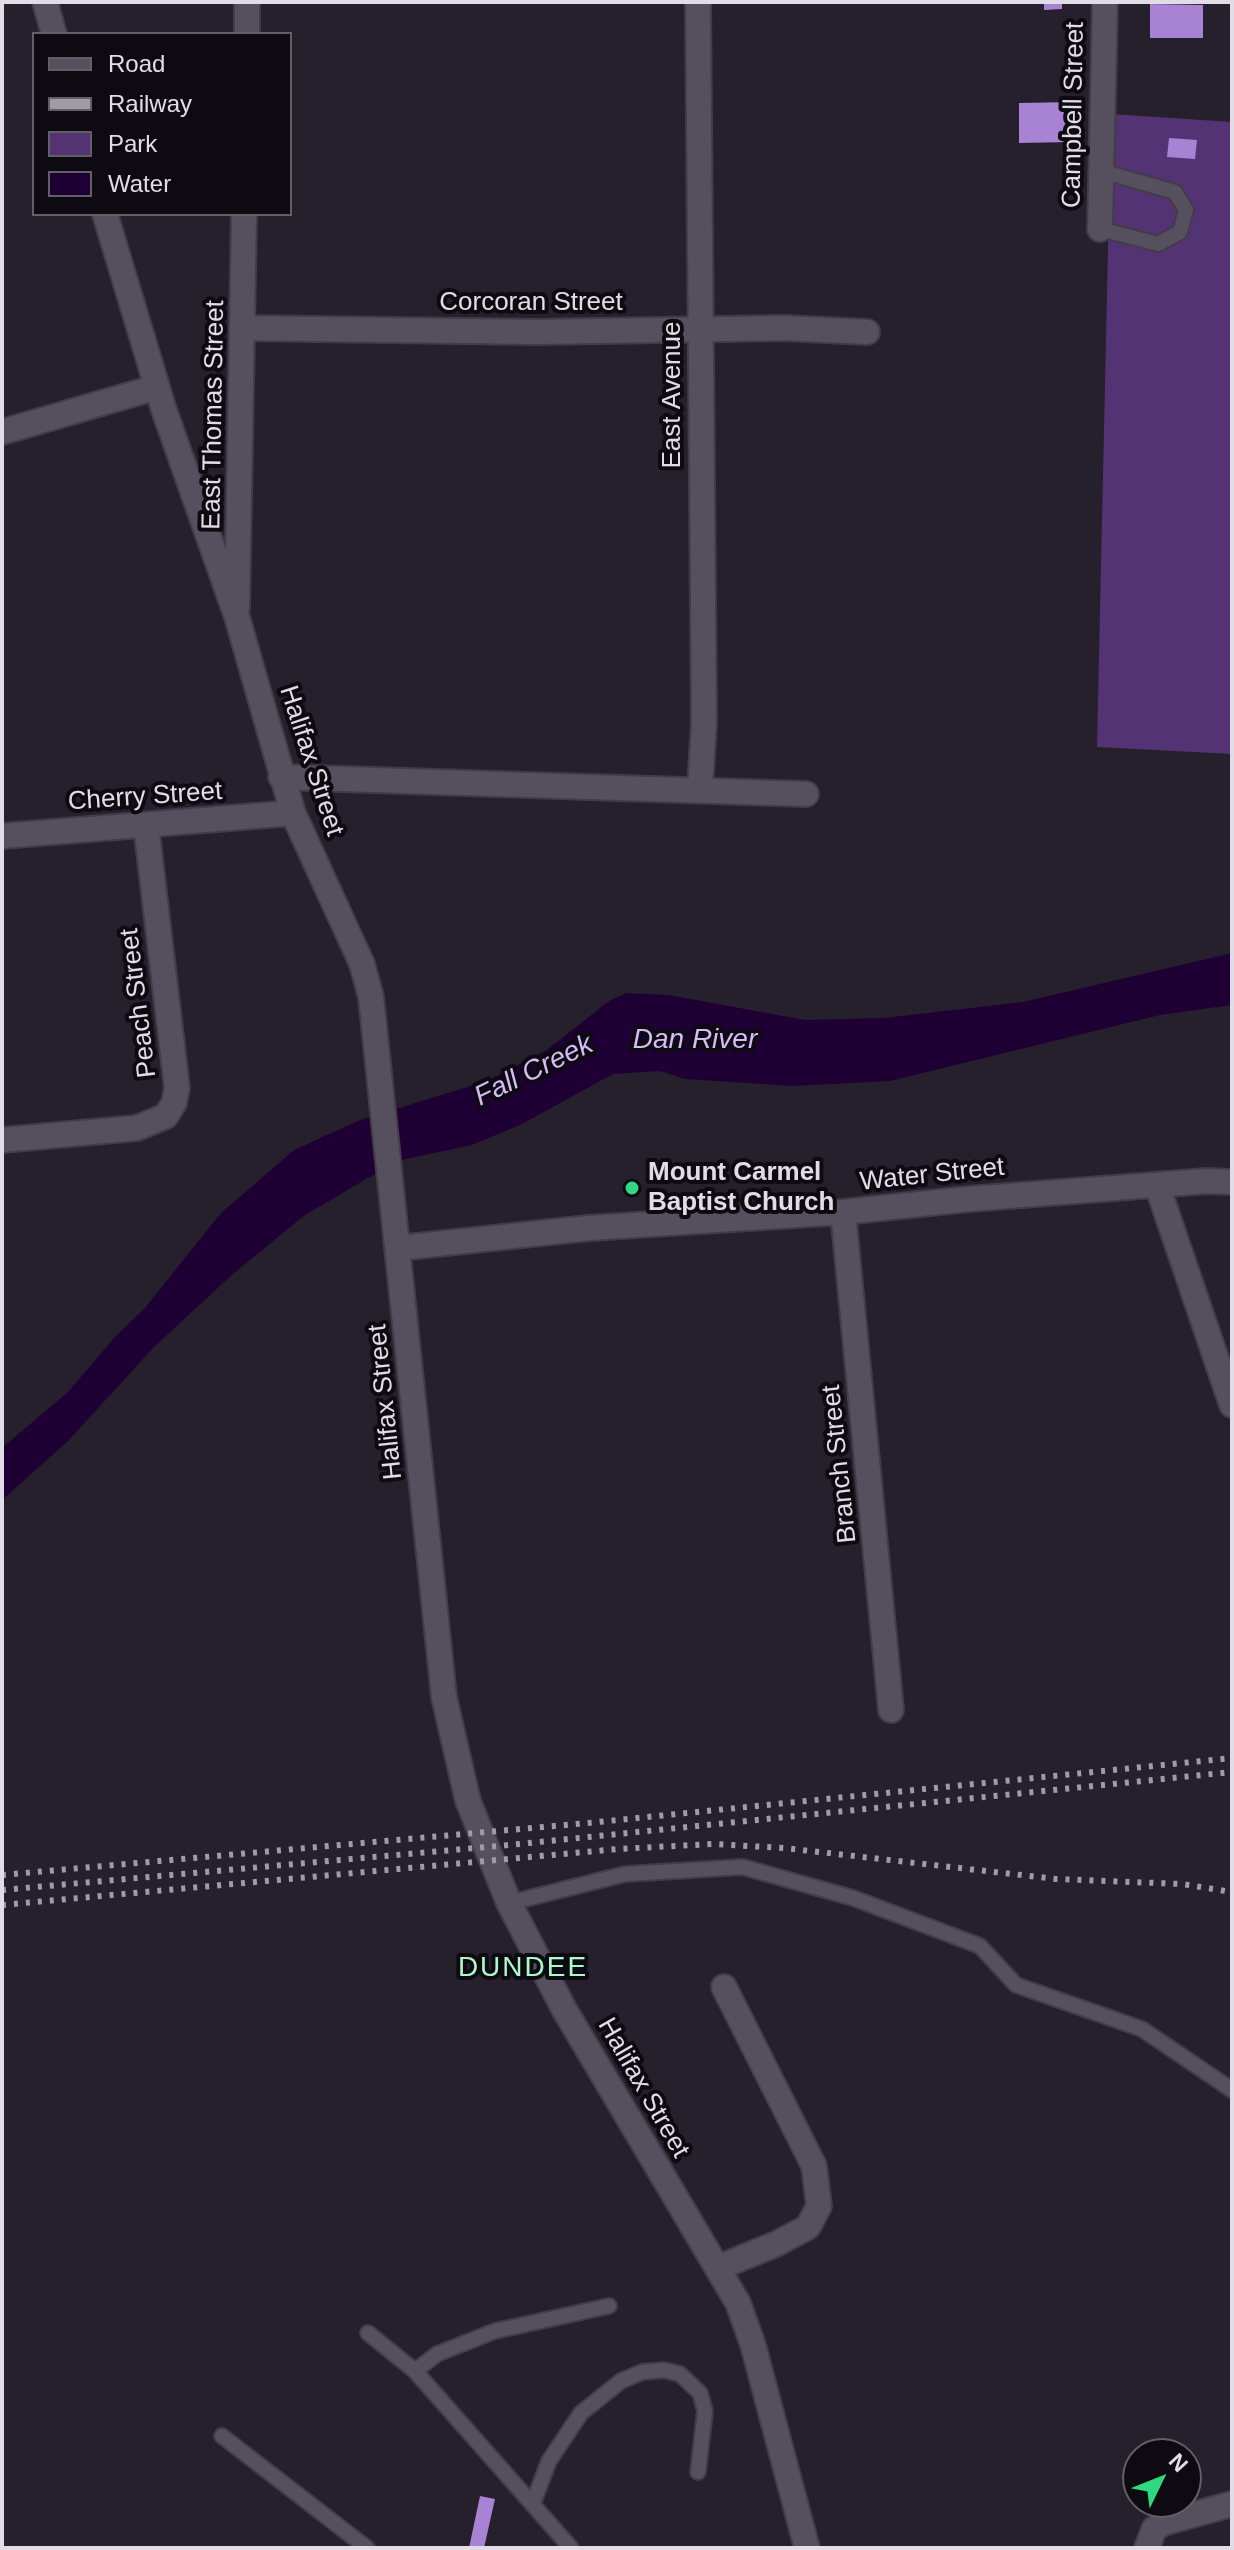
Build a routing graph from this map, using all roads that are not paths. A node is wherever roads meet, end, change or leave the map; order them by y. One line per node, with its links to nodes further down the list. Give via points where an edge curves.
1 (45, 2): 5 (street)
2 (247, 2): 6 (street)
3 (698, 2): 12 (street, East Avenue)
4 (1105, 2): 7 (street, Campbell Street)
5 (53, 32)
6 (247, 32)
7 (1101, 171): 10 (street, Campbell Street); 10 (lane, via 1175,192 1186,210 1180,232 1158,244)
8 (106, 216): 14 (street, Halifax Street)
9 (244, 216): 11 (street, East Thomas Street)
10 (1100, 229)
11 (242, 328): 12 (street, Corcoran Street); 16 (street, East Thomas Street)
12 (701, 330): 13 (street, Corcoran Street); 18 (street, East Avenue)
13 (867, 332)
14 (157, 387): 15 (street); 16 (street, Halifax Street)
15 (2, 432)
16 (237, 617): 17 (street, Halifax Street)
17 (281, 777): 18 (street); 20 (street, Halifax Street)
18 (700, 788): 19 (street)
19 (806, 794)
20 (293, 813): 21 (street, Cherry Street); 27 (street, Halifax Street, via 362,964 380,1059)
21 (146, 825): 22 (street, Cherry Street); 23 (street, Peach Street, via 177,1088 174,1103 154,1123)
22 (2, 836)
23 (2, 1140)
24 (1232, 1182): 25 (street, Water Street)
25 (1157, 1185): 26 (street, Water Street); 28 (street)
26 (843, 1212): 27 (street, Water Street, via 589,1228); 29 (street, Branch Street)
27 (398, 1248): 30 (street, Halifax Street, via 444,1697 468,1801)
28 (1232, 1405)
29 (891, 1710)
30 (509, 1903): 32 (lane, via 625,1874 743,1867 853,1898 980,1946 1016,1985 1142,2029); 33 (street, Halifax Street, via 643,2145)
31 (724, 1987): 33 (street, via 814,2166 819,2206 808,2227)
32 (1232, 2090)
33 (720, 2267): 43 (street, Halifax Street, via 753,2345)
34 (609, 2306): 36 (lane, via 495,2331 437,2354)
35 (368, 2333): 36 (lane)
36 (415, 2371): 39 (lane)
37 (222, 2436): 41 (lane)
38 (698, 2472): 39 (lane, via 705,2411 700,2393 680,2374 642,2372 621,2381 581,2413 549,2461)
39 (533, 2503): 42 (lane)
40 (1232, 2504): 44 (street, via 1163,2523 1154,2529)
41 (367, 2548)
42 (571, 2548)
43 (807, 2548)
44 (1147, 2548)

